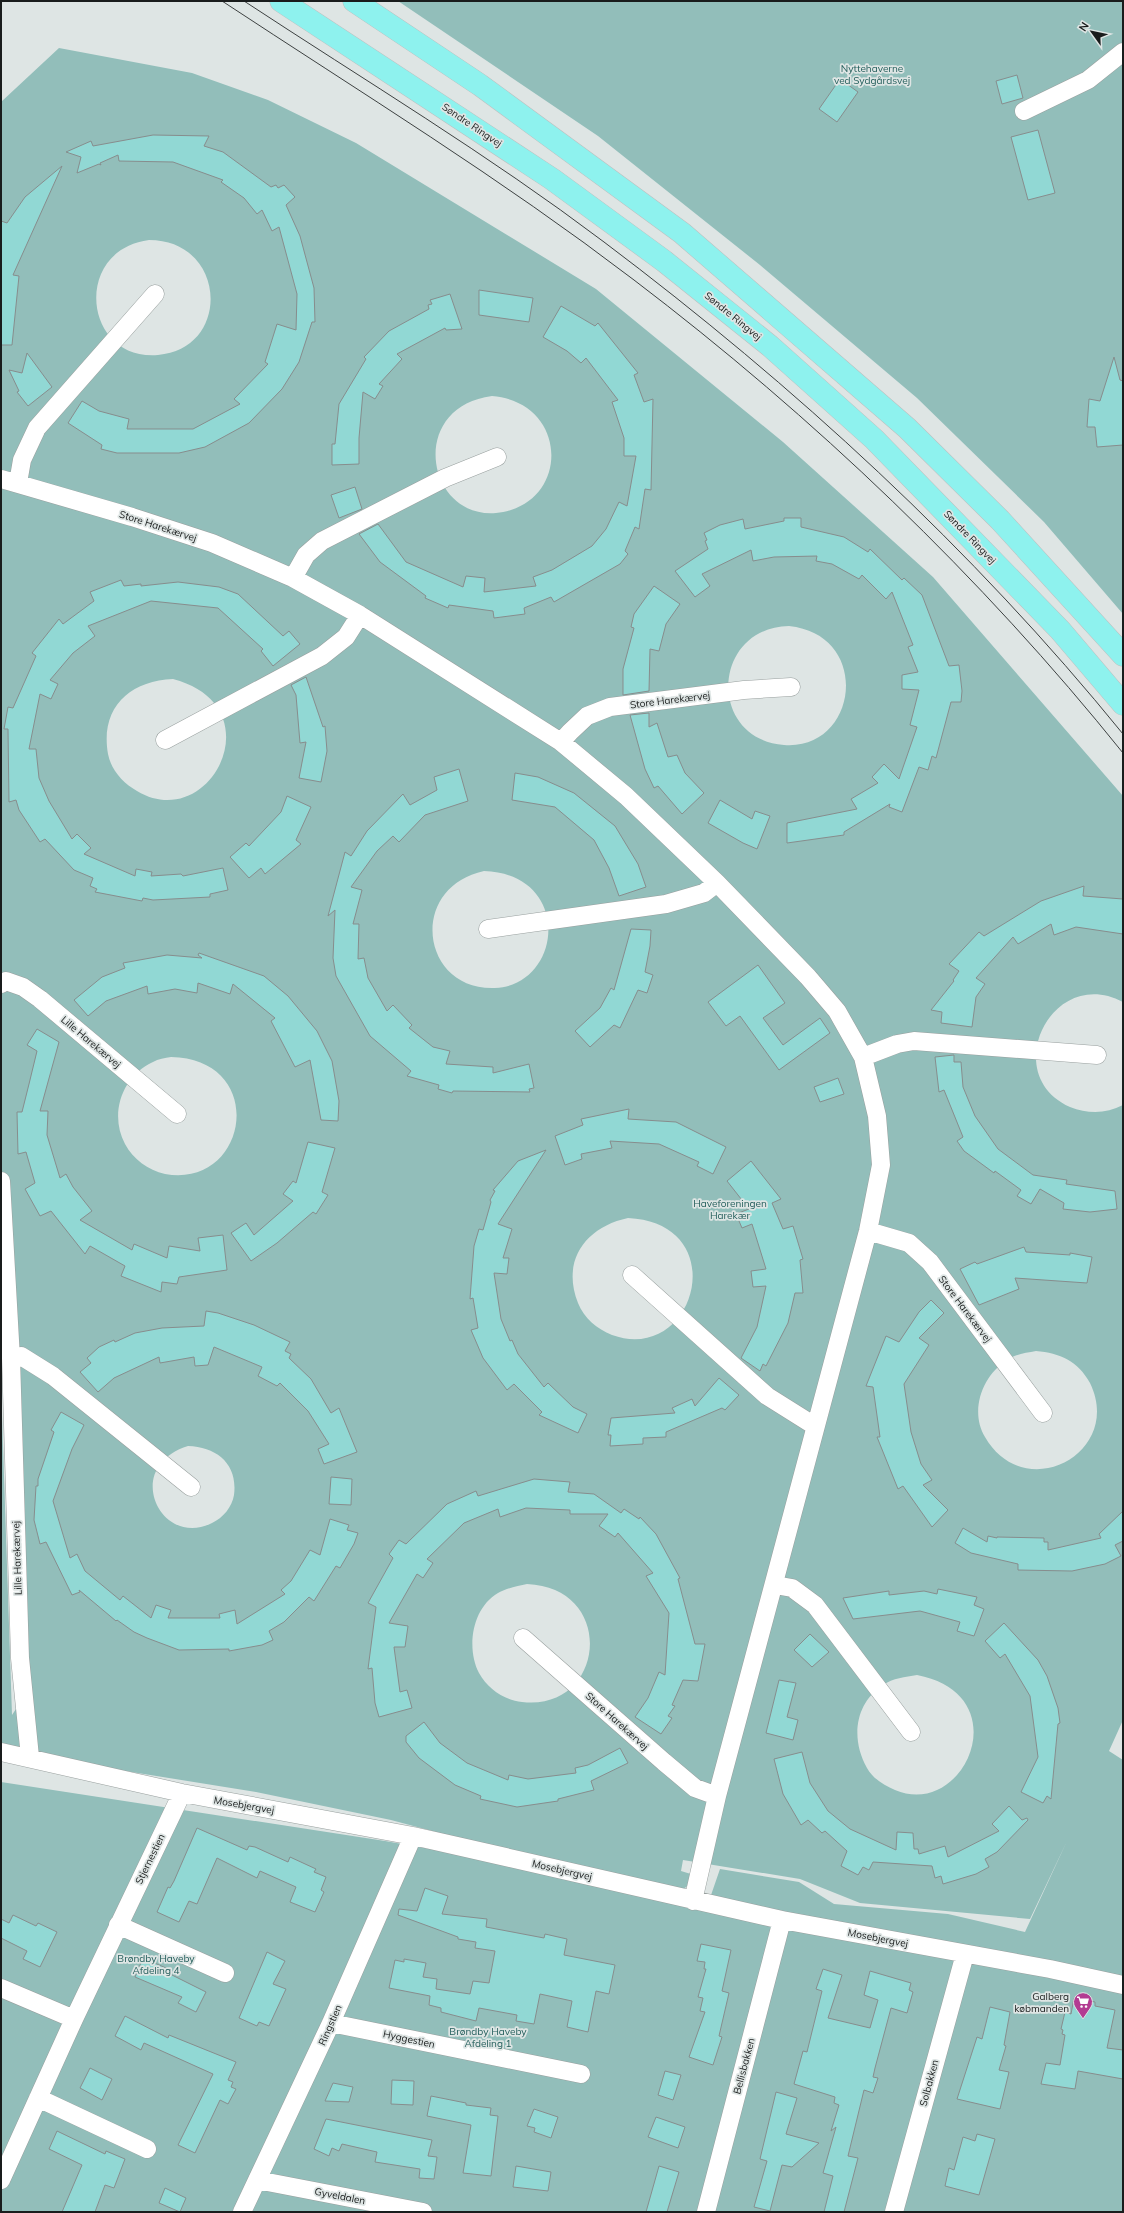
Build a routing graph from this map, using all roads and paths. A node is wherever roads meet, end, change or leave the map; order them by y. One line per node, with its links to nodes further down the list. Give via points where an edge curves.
1 (282, 1): 12 (main road, Søndre Ringvej, via 552,179 664,261 770,346 874,440 1060,630)
2 (354, 1): 10 (main road, via 480,84 688,238 907,428 1000,520 1086,612)
3 (1123, 52): 4 (street, via 1088,80)
4 (1024, 111)
5 (155, 294): 7 (street, Store Harekærvej, via 38,428)
6 (497, 457): 8 (street, via 445,478 322,541 306,555)
7 (10, 481): 8 (street, Store Harekærvej, via 212,543)
8 (293, 578): 9 (street, Store Harekærvej)
9 (360, 615): 13 (street, via 346,637 322,656); 14 (street, Store Harekærvej)
10 (1123, 656)
11 (791, 687): 14 (street, Store Harekærvej, via 744,690 610,708 587,716)
12 (1123, 704)
13 (165, 740)
14 (562, 742): 15 (street, Store Harekærvej, via 626,796)
15 (717, 883): 16 (street, via 696,896 666,904); 19 (street, Store Harekærvej, via 808,977 836,1011)
16 (488, 929)
17 (1, 984): 20 (street, Lille Harekærvej, via 6,981 22,987 40,999)
18 (1097, 1055): 19 (street, via 914,1041 897,1044)
19 (863, 1057): 22 (street, Store Harekærvej, via 877,1116 880,1165)
20 (177, 1114)
21 (1, 1181): 24 (street, Lille Harekærvej)
22 (868, 1231): 25 (street, Store Harekærvej, via 909,1243 930,1262); 26 (street, Store Harekærvej)
23 (632, 1275): 26 (street, via 767,1396 810,1423)
24 (11, 1358): 27 (street, via 21,1356 47,1372); 32 (street, Lille Harekærvej, via 20,1658)
25 (1043, 1413)
26 (816, 1424): 28 (street, Store Harekærvej)
27 (191, 1487)
28 (774, 1585): 30 (street, via 792,1588 815,1605); 34 (street, Store Harekærvej)
29 (523, 1638): 34 (street, Store Harekærvej, via 695,1788)
30 (911, 1732)
31 (1, 1752): 32 (street, Mosebjergvej)
32 (30, 1757): 33 (street, Mosebjergvej)
33 (182, 1793): 35 (street, Mosebjergvej); 38 (street, Stjernestien)
34 (717, 1796): 36 (street, Store Harekærvej)
35 (413, 1836): 36 (street, Mosebjergvej); 44 (street, Ringstien)
36 (693, 1901): 37 (street, Mosebjergvej)
37 (782, 1920): 39 (street, Mosebjergvej); 52 (street, Bellisbakken)
38 (118, 1925): 40 (street); 43 (street, Stjernestien)
39 (965, 1954): 41 (street, Mosebjergvej); 53 (street, Solbakken)
40 (225, 1973)
41 (1123, 1985)
42 (1, 1988): 43 (street)
43 (74, 2019): 46 (street, Stjernestien)
44 (331, 2023): 45 (street, Hyggestien); 49 (street, Ringstien)
45 (581, 2074)
46 (38, 2098): 47 (street); 48 (street, Stjernestien)
47 (147, 2149)
48 (1, 2180)
49 (257, 2180): 50 (street, Ringstien); 51 (street, Gyveldalen)
50 (242, 2212)
51 (422, 2212)
52 (706, 2212)
53 (894, 2212)

